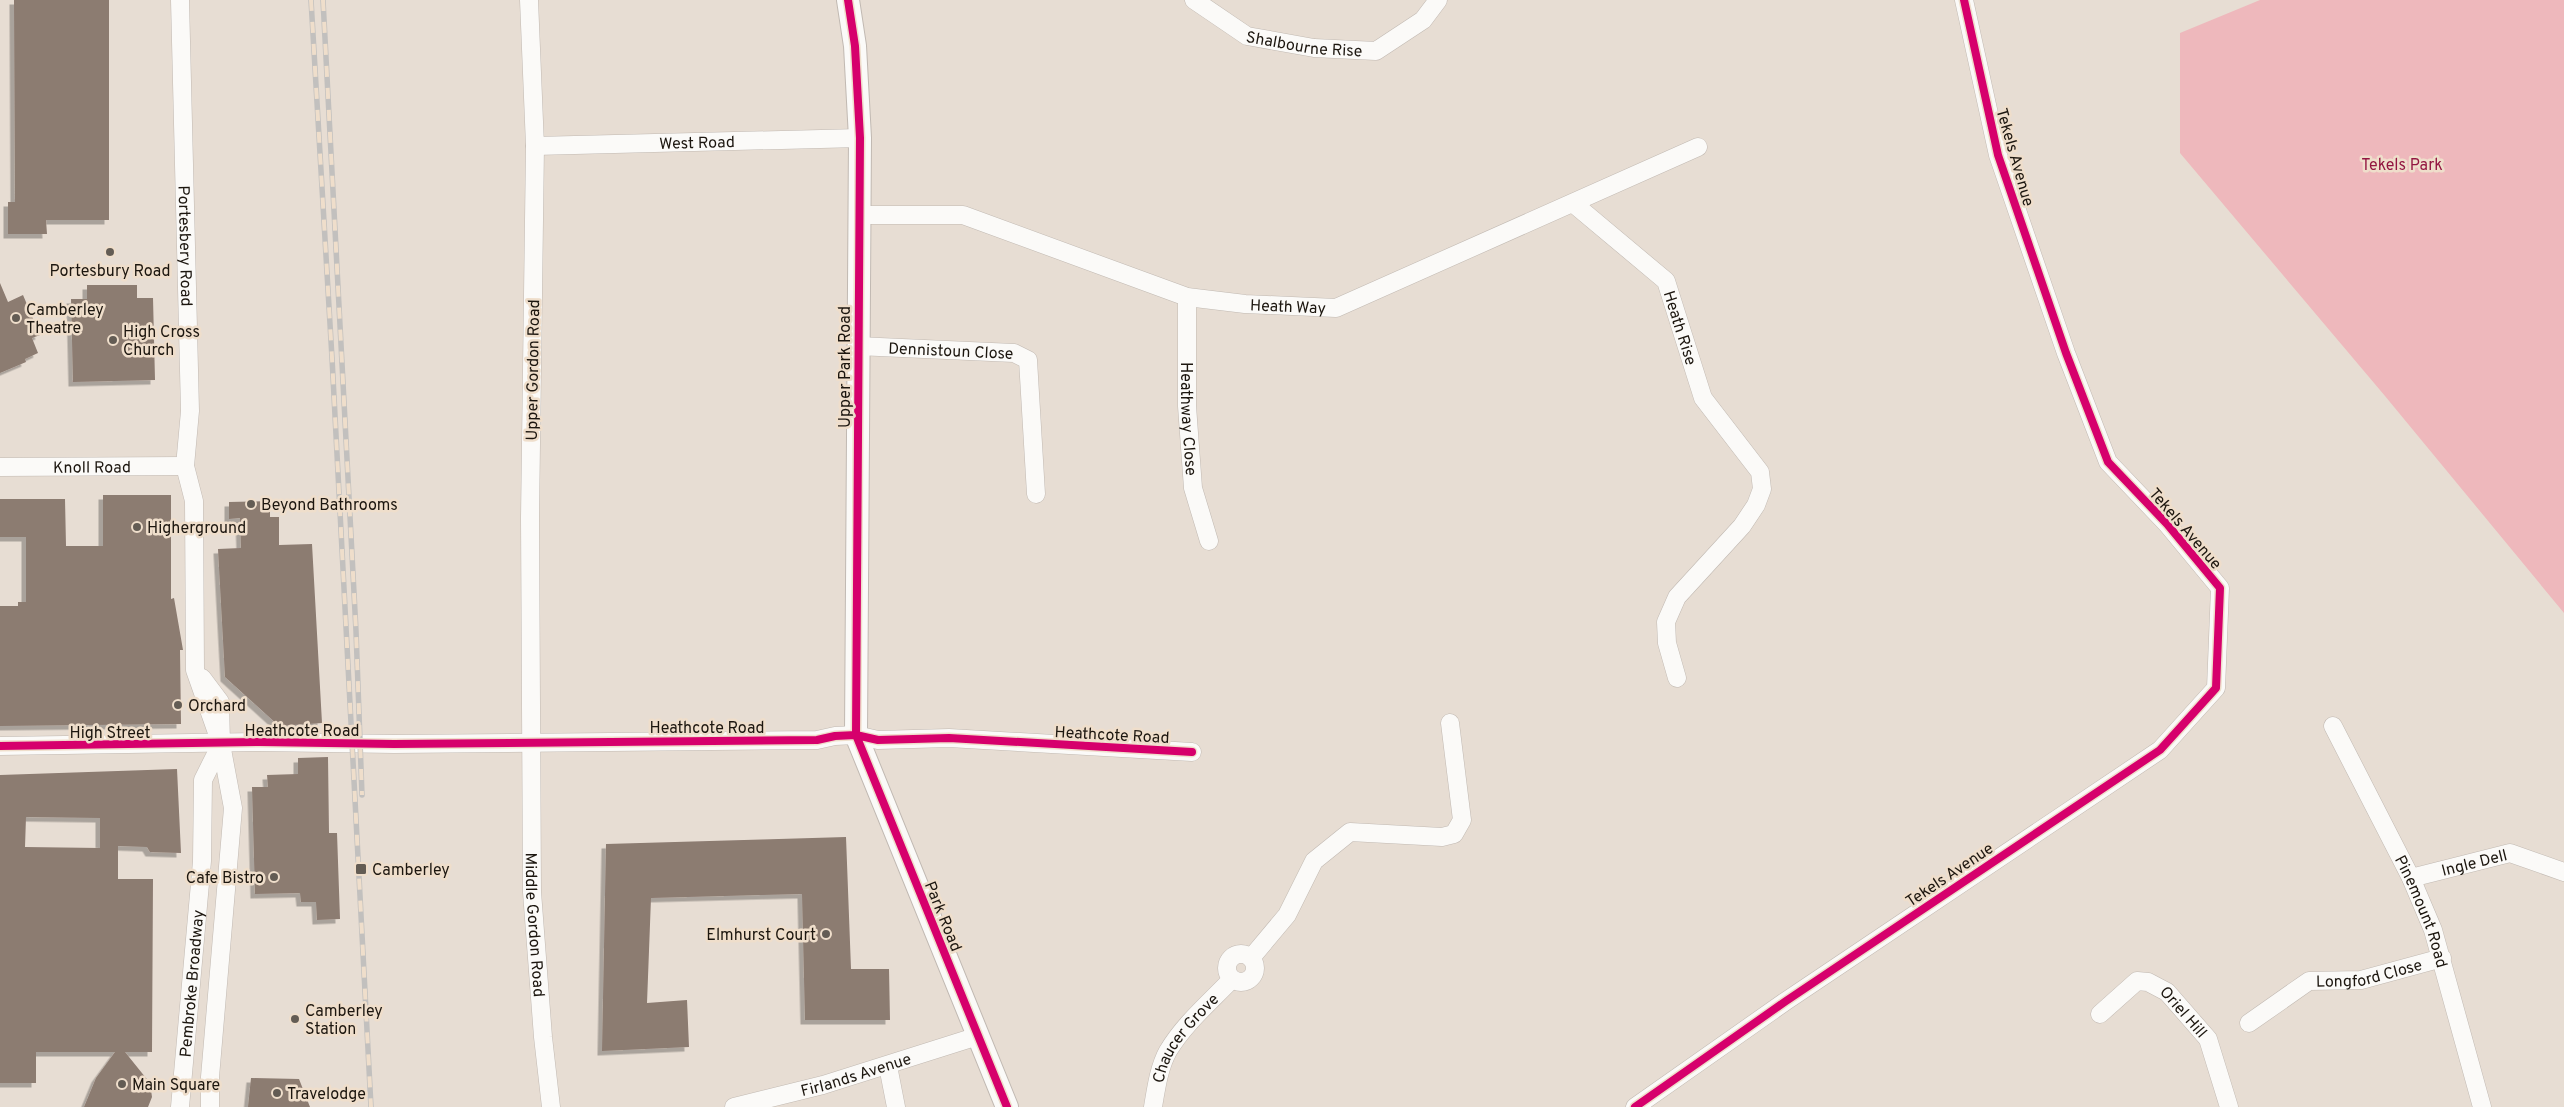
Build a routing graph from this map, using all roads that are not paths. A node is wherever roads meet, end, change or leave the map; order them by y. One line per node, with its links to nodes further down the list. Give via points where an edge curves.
1 (180, 0): 14 (street, Portesbery Road, via 190,411)
2 (529, 0): 8 (street, Upper Gordon Road)
3 (848, 0): 7 (street, Upper Park Road, via 855,46)
4 (1194, 0): 5 (street, Shalbourne Rise, via 1247,36 1314,48 1376,51 1423,20)
5 (1438, 0)
6 (1964, 0): 42 (street, Tekels Avenue, via 1998,155 2066,353 2108,462 2167,524 2220,588 2216,688 2160,750 1786,1001)
7 (860, 138): 8 (street, West Road); 11 (street, Upper Park Road)
8 (535, 146): 22 (street, Upper Gordon Road, via 530,518)
9 (1698, 147): 10 (street, Heath Way)
10 (1574, 204): 12 (street, Heath Way, via 1336,308 1245,304); 18 (street, Heath Rise, via 1666,281 1703,398 1760,472 1762,489 1756,506 1742,526 1677,597 1666,622 1667,643)
11 (858, 215): 12 (street, Heath Way, via 963,215); 13 (street, Upper Park Road)
12 (1188, 297): 17 (street, Heathway Close, via 1187,406 1193,488)
13 (857, 346): 16 (street, Dennistoun Close, via 1014,353 1028,360); 21 (street, Upper Park Road)
14 (185, 466): 15 (street, Knoll Road); 23 (street, Portesbery Road, via 194,501 195,670)
15 (0, 467)
16 (1036, 494)
17 (1209, 541)
18 (1677, 678)
19 (1450, 723): 41 (street, Chaucer Grove, via 1462,820 1454,834 1442,837 1350,832 1314,861 1287,915 1251,958 1255,971 1250,979 1241,982 1232,979 1189,1024 1168,1052)
20 (2333, 726): 29 (street, Pinemount Road)
21 (856, 735): 22 (street, Heathcote Road, via 816,740); 25 (street, Heathcote Road, via 878,740 949,738); 33 (street, Park Road)
22 (532, 741): 23 (street, Heathcote Road); 37 (street, Middle Gordon Road, via 532,892)
23 (221, 744): 24 (street, High Street); 26 (street, Pembroke Broadway, via 203,780); 27 (street, Pembroke Broadway, via 232,808)
24 (0, 746)
25 (1192, 752)
26 (202, 861): 27 (street); 35 (street, Pembroke Broadway)
27 (228, 862): 36 (street, Pembroke Broadway)
28 (2564, 872): 29 (street, Ingle Dell, via 2510,854)
29 (2411, 878): 30 (street, Pinemount Road)
30 (2442, 958): 32 (street, Longford Close, via 2361,980 2309,981); 44 (street, Pinemount Road)
31 (2100, 1014): 43 (street, Oriel Hill, via 2137,981 2148,982 2167,992 2208,1039)
32 (2249, 1022)
33 (978, 1036): 34 (street, Firlands Avenue); 40 (street, Park Road)
34 (888, 1066): 38 (street, Firlands Avenue); 39 (street)
35 (180, 1107)
36 (210, 1107)
37 (551, 1107)
38 (734, 1107)
39 (896, 1107)
40 (1006, 1107)
41 (1153, 1107)
42 (1635, 1107)
43 (2229, 1107)
44 (2482, 1107)

